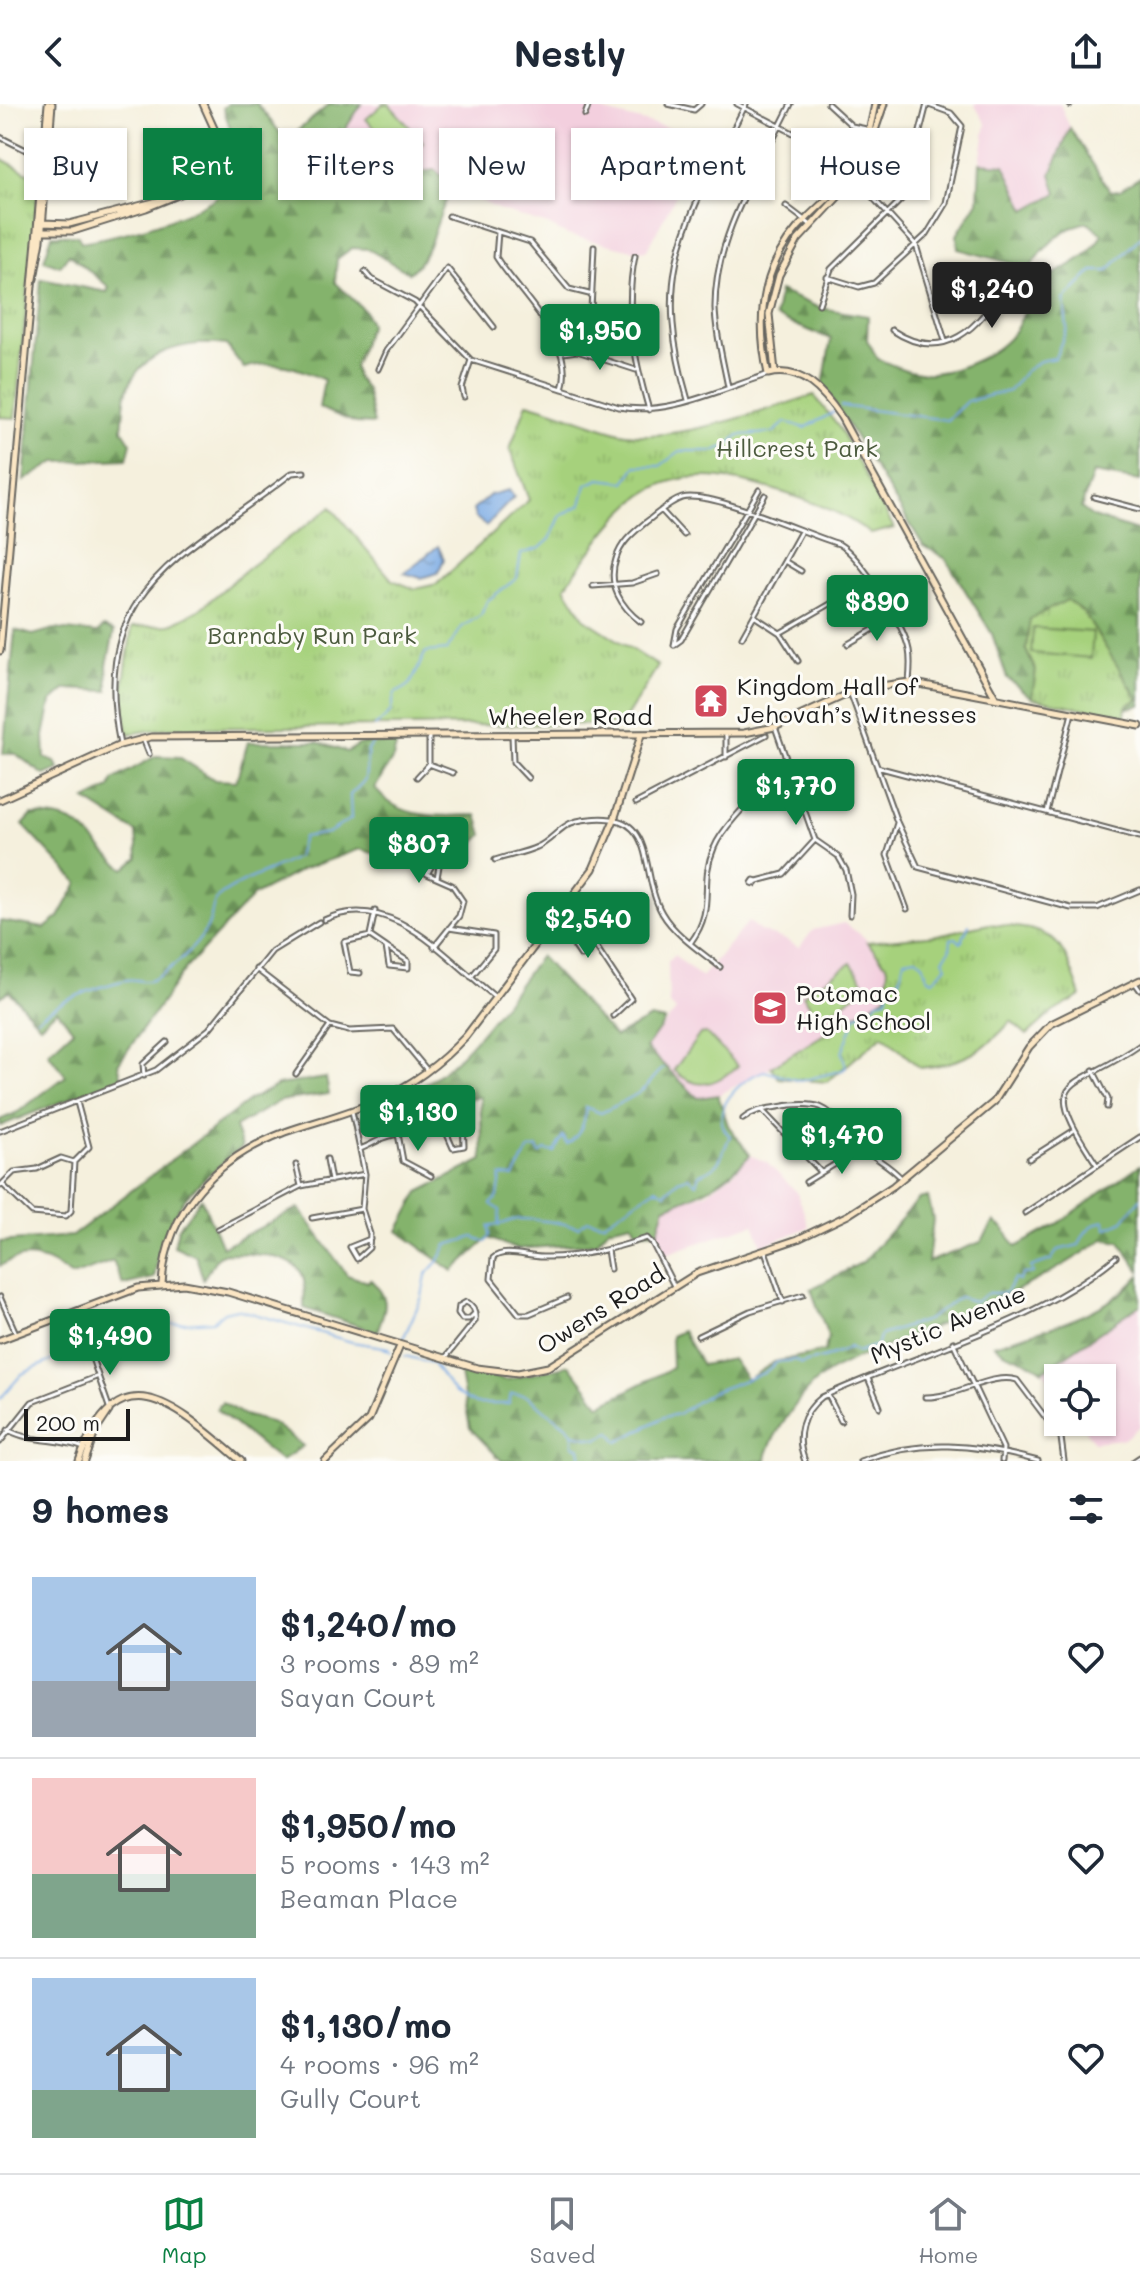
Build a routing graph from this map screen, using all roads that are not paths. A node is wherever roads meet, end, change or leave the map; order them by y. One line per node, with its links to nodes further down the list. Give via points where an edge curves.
1 (50, 104): 15 (main road); 34 (main road)
2 (203, 104): 16 (main road)
3 (589, 104): 13 (street)
4 (668, 104): 11 (street, via 692,110)
5 (737, 104): 12 (street)
6 (791, 104): 14 (street)
7 (828, 104): 17 (street)
8 (875, 104): 18 (main road)
9 (884, 104): 19 (main road)
10 (927, 104): 30 (street, via 906,192); 38 (street, via 948,112 962,126 941,217)
11 (700, 105)
12 (745, 106): 14 (street); 60 (street, via 689,218 673,271 670,320)
13 (585, 115)
14 (781, 125): 20 (street); 57 (street, via 731,224 718,273 715,312)
15 (47, 128)
16 (215, 128)
17 (860, 128)
18 (869, 128)
19 (877, 128)
20 (791, 132)
21 (0, 137): 22 (street)
22 (24, 149)
23 (41, 200): 34 (main road)
24 (162, 200): 34 (main road)
25 (164, 200): 35 (main road, via 82,228)
26 (825, 200): 32 (main road)
27 (837, 200): 33 (main road)
28 (875, 200): 30 (street)
29 (786, 206): 32 (street)
30 (888, 215): 38 (street); 42 (street)
31 (449, 216): 36 (street)
32 (805, 220): 33 (street); 56 (main road, via 782,248 765,288 759,326)
33 (811, 225): 56 (main road, via 788,255 773,291 768,327)
34 (40, 227): 35 (main road); 37 (main road); 43 (main road)
35 (53, 232): 37 (main road)
36 (498, 232): 45 (street, via 533,244 571,291); 51 (street, via 496,257)
37 (41, 240): 43 (main road)
38 (916, 245): 42 (street, via 868,285); 50 (street)
39 (594, 247): 45 (street)
40 (635, 256): 55 (street, via 630,303)
41 (365, 272): 47 (street)
42 (827, 277): 46 (street)
43 (33, 279): 84 (main road)
44 (1004, 282): 50 (street, via 981,321)
45 (589, 294): 52 (street)
46 (819, 304)
47 (418, 305): 48 (street, via 450,268); 53 (street); 54 (street)
48 (494, 327)
49 (892, 330): 50 (street, via 918,343)
50 (945, 341)
51 (563, 353): 52 (street); 58 (street)
52 (585, 353): 55 (street)
53 (471, 360): 58 (street); 59 (street)
54 (378, 369)
55 (637, 370): 61 (street)
56 (771, 373): 57 (street); 88 (main road, via 814,384 837,410)
57 (728, 387): 60 (street)
58 (562, 390): 61 (street)
59 (464, 397)
60 (688, 400): 61 (street)
61 (649, 410)
62 (304, 472): 98 (street, via 292,473 182,555 154,577 134,604 114,660)
63 (759, 490): 68 (street)
64 (765, 495): 69 (street)
65 (1094, 497): 66 (street)
66 (1140, 509)
67 (661, 510): 68 (street, via 679,499 696,497); 71 (street); 77 (street, via 623,543 614,566)
68 (747, 511): 69 (street); 69 (street, via 677,629 674,645)
69 (754, 514): 70 (street)
70 (800, 533): 72 (street); 75 (street, via 847,549)
71 (684, 535)
72 (786, 562): 73 (street); 78 (street)
73 (801, 571)
74 (658, 574): 77 (street)
75 (870, 581): 79 (street); 81 (street)
76 (593, 586): 77 (street)
77 (614, 586): 80 (street)
78 (754, 616): 81 (street); 82 (street)
79 (893, 618): 83 (street); 86 (street, via 909,649)
80 (641, 622)
81 (780, 633): 85 (street)
82 (742, 637)
83 (848, 644)
84 (0, 651)
85 (798, 661)
86 (909, 682): 87 (main road, Wheeler Road); 88 (main road, Wheeler Road)
87 (850, 692): 91 (main road, Wheeler Road); 103 (street)
88 (995, 697): 89 (main road, Wheeler Road)
89 (1072, 713): 90 (main road, Wheeler Road); 109 (street)
90 (1140, 726)
91 (775, 727): 92 (main road, Wheeler Road); 101 (street)
92 (726, 734): 95 (main road, Wheeler Road); 100 (street)
93 (429, 735): 94 (main road, Wheeler Road); 97 (main road, Wheeler Road); 102 (street)
94 (512, 735): 95 (main road, Wheeler Road); 106 (street, via 513,762)
95 (641, 735): 110 (main road)
96 (766, 735): 100 (street)
97 (143, 739): 98 (main road, Wheeler Road); 99 (street)
98 (120, 745): 107 (main road, Wheeler Road)
99 (149, 754)
100 (726, 757): 108 (street)
101 (787, 762): 113 (street); 126 (street, via 717,842 708,868 706,916)
102 (429, 764): 104 (street); 105 (street)
103 (877, 767): 109 (street); 111 (street)
104 (453, 773)
105 (417, 777)
106 (528, 778)
107 (0, 800)
108 (636, 803)
109 (1047, 812): 112 (street)
110 (614, 820): 114 (street, via 572,823 539,846); 118 (main road, via 593,869); 126 (street, via 643,844 660,911)
111 (897, 822): 117 (street, via 920,868 1071,908 1097,908); 119 (street, via 887,855)
112 (1140, 837)
113 (815, 840): 116 (street, via 784,874); 121 (street, via 844,864)
114 (495, 860)
115 (437, 878): 123 (street, via 462,897 461,912)
116 (757, 881)
117 (1140, 890)
118 (568, 904): 122 (main road); 125 (street)
119 (907, 909)
120 (375, 911): 124 (street); 128 (street); 130 (street, via 342,912 321,921 282,944)
121 (850, 915)
122 (557, 917): 125 (street, via 581,956 589,953); 135 (main road)
123 (449, 928): 128 (street); 132 (street, via 494,935 494,949)
124 (370, 936): 127 (street); 131 (street, via 344,942 350,972)
125 (590, 938): 136 (street, via 631,999)
126 (691, 942): 129 (street)
127 (386, 947): 127 (street, via 408,961 408,968 389,966)
128 (434, 947): 132 (street)
129 (720, 967)
130 (256, 969): 137 (street); 143 (street, via 209,1029)
131 (360, 973)
132 (471, 977): 135 (street)
133 (1138, 981): 134 (street); 164 (main road, Owens Road, via 1051,1024 1029,1047 994,1102)
134 (1140, 990)
135 (497, 998): 141 (main road)
136 (613, 1016)
137 (330, 1026): 141 (street, via 349,1031 393,1029); 142 (street)
138 (167, 1042): 143 (street, via 143,1064)
139 (1140, 1046): 140 (street)
140 (1093, 1070): 145 (street); 151 (street, via 1068,1092 1065,1114)
141 (428, 1071): 147 (main road)
142 (296, 1074)
143 (144, 1076): 144 (street)
144 (76, 1102): 150 (street); 158 (street, via 89,1147)
145 (1107, 1107)
146 (762, 1110): 148 (street); 154 (street, via 817,1104); 161 (street)
147 (352, 1111): 155 (street); 178 (main road, via 275,1136 210,1178 175,1222)
148 (743, 1119)
149 (443, 1125): 149 (street, via 453,1148 464,1146 463,1121); 152 (street)
150 (0, 1131)
151 (1074, 1131): 157 (street); 160 (street)
152 (398, 1134): 155 (street); 163 (street, via 403,1161)
153 (1140, 1137): 160 (street)
154 (863, 1147): 161 (street); 164 (street)
155 (359, 1149): 162 (street)
156 (327, 1159): 165 (street)
157 (1029, 1159)
158 (74, 1162): 167 (street, via 61,1158 20,1170); 167 (street, via 71,1211 66,1216 32,1213)
159 (296, 1165): 168 (street)
160 (1097, 1165): 170 (street)
161 (821, 1172): 166 (street)
162 (365, 1174): 165 (street); 169 (street)
163 (431, 1176)
164 (902, 1179): 175 (main road, Owens Road, via 848,1215)
165 (331, 1181): 168 (street)
166 (806, 1182)
167 (1, 1185)
168 (301, 1186): 172 (street)
169 (362, 1209): 171 (street); 173 (street)
170 (1025, 1213)
171 (312, 1218)
172 (218, 1229)
173 (370, 1239): 173 (street, via 366,1253 357,1259 350,1247)
174 (607, 1250): 177 (street); 179 (street, via 647,1238); 182 (street, via 559,1257 496,1255 491,1264 491,1279 517,1313 529,1314)
175 (765, 1251): 179 (main road, Owens Road); 183 (street)
176 (1116, 1257): 189 (street, Mystic Avenue, via 1071,1290)
177 (610, 1269)
178 (162, 1284): 184 (main road, Owens Road); 190 (main road, Owens Road, via 218,1290)
179 (674, 1286): 191 (main road, Owens Road, via 548,1367 498,1372)
180 (803, 1295): 183 (street)
181 (0, 1297): 186 (street)
182 (567, 1298)
183 (783, 1302): 187 (street, via 737,1316)
184 (75, 1310): 186 (main road, Owens Road); 192 (street)
185 (474, 1314): 185 (street, via 462,1319 458,1308 466,1302); 191 (street, via 474,1324)
186 (16, 1333): 188 (main road, Owens Road)
187 (698, 1336)
188 (0, 1340)
189 (953, 1342): 193 (street, Mystic Avenue); 194 (street)
190 (400, 1346): 191 (main road, Owens Road); 208 (main road, via 369,1419)
191 (446, 1359)
192 (96, 1377): 198 (street); 201 (street, via 32,1402)
193 (868, 1378): 195 (street, Mystic Avenue); 197 (street)
194 (972, 1389): 196 (street); 204 (street); 213 (street, via 1004,1377 1020,1382 1061,1438)
195 (828, 1395): 199 (street); 209 (street, Mystic Avenue, via 815,1403 801,1430)
196 (925, 1397)
197 (880, 1407)
198 (110, 1410): 200 (main road); 207 (main road, via 139,1397 167,1402)
199 (841, 1421)
200 (95, 1427): 203 (main road); 206 (main road)
201 (8, 1430): 202 (street); 203 (street)
202 (0, 1442)
203 (84, 1448): 206 (main road)
204 (1004, 1452): 210 (street, via 925,1444); 211 (street); 212 (street)
205 (1140, 1457): 214 (street)
206 (82, 1461)
207 (241, 1461)
208 (325, 1461)
209 (805, 1461)
210 (860, 1461)
211 (1002, 1461)
212 (1038, 1461)
213 (1064, 1461)
214 (1134, 1461)

